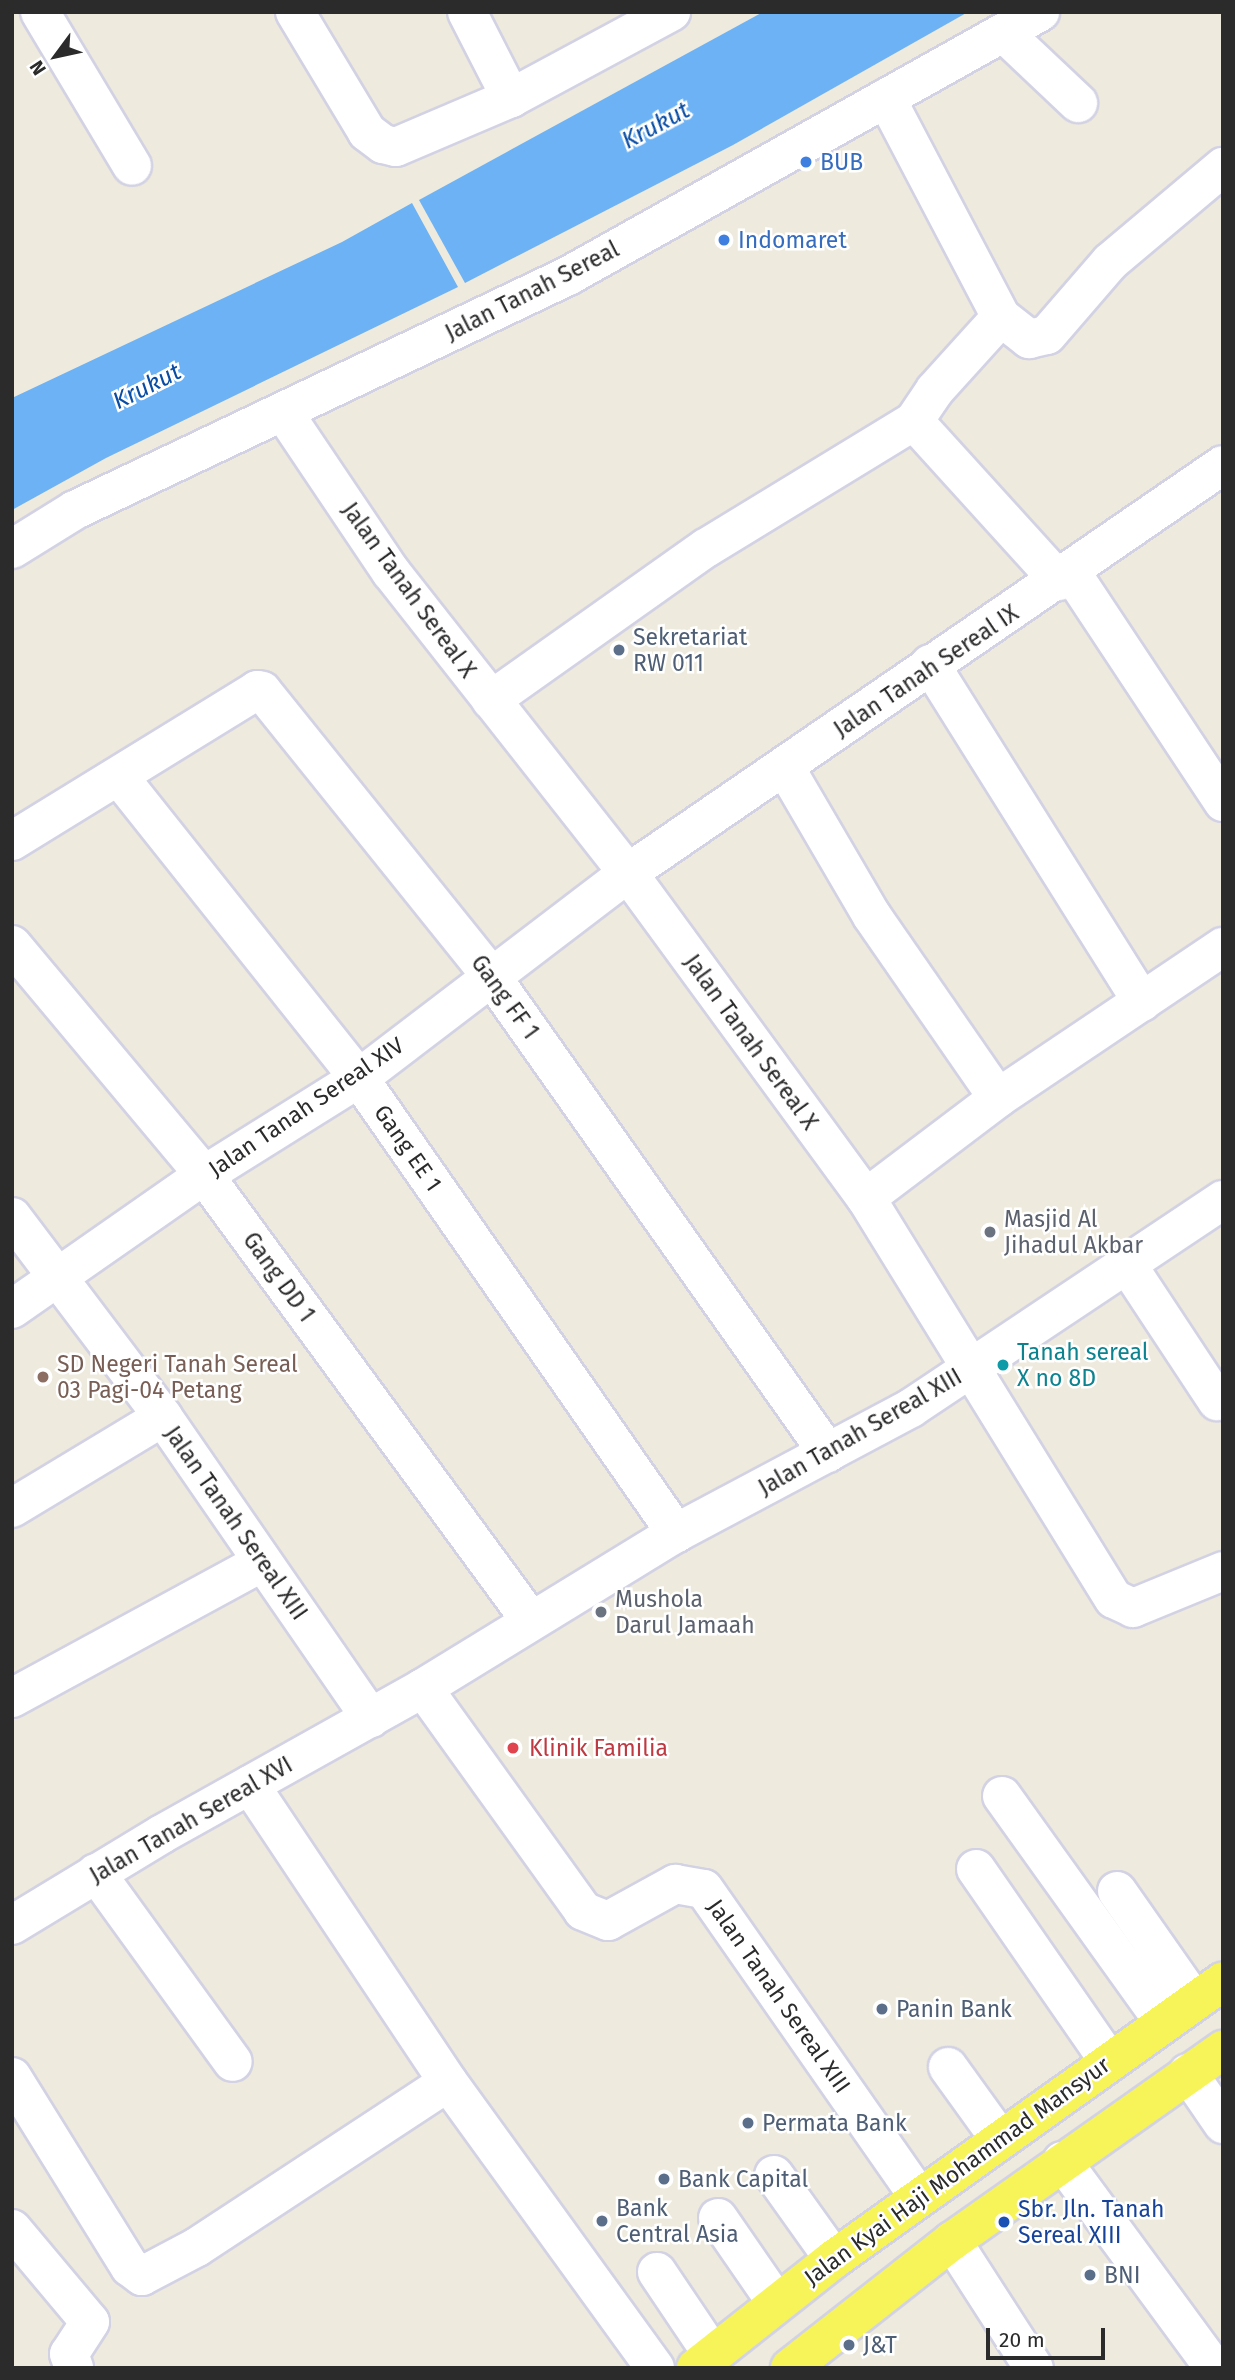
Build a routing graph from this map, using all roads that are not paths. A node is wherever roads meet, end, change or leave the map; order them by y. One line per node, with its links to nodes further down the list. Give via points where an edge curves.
1 (40, 12): 10 (street)
2 (295, 12): 7 (street, via 367,132 383,144 397,147 413,142)
3 (467, 12): 7 (street)
4 (671, 12): 7 (street)
5 (1040, 12): 6 (street, Jalan Tanah Sereal)
6 (1004, 33): 8 (street, Jalan Tanah Sereal); 9 (street)
7 (511, 98)
8 (887, 98): 12 (street); 13 (street, Jalan Tanah Sereal, via 568,276)
9 (1078, 103)
10 (132, 166)
11 (1218, 181): 12 (street, via 1111,261 1040,340 1023,336)
12 (1000, 317): 14 (street, via 935,390)
13 (284, 413): 16 (street, Jalan Tanah Sereal, via 75,510); 19 (street, Jalan Tanah Sereal X, via 391,572)
14 (914, 421): 17 (street); 19 (street, via 706,548)
15 (1219, 477): 17 (street, Jalan Tanah Sereal IX)
16 (12, 549)
17 (1065, 577): 18 (street, Jalan Tanah Sereal IX); 22 (street)
18 (930, 664): 20 (street, Jalan Tanah Sereal IX); 28 (street)
19 (491, 700): 24 (street, Jalan Tanah Sereal X)
20 (786, 769): 24 (street, Jalan Tanah Sereal IX); 30 (street, via 872,916)
21 (120, 778): 23 (street); 27 (street, Gang FF 1, via 260,689); 29 (street, Gang EE 1)
22 (1223, 802)
23 (12, 841)
24 (628, 873): 27 (street, Jalan Tanah Sereal XIV); 32 (street, Jalan Tanah Sereal X)
25 (12, 945): 31 (street, Gang DD 1)
26 (1223, 947): 28 (street)
27 (491, 976): 29 (street, Jalan Tanah Sereal XIV); 41 (street, Gang FF 1)
28 (1142, 1002): 30 (street)
29 (359, 1078): 31 (street, Jalan Tanah Sereal XIV); 43 (street, Gang EE 1)
30 (998, 1098): 32 (street)
31 (204, 1175): 36 (street, Jalan Tanah Sereal XIV); 46 (street, Gang DD 1)
32 (866, 1198): 38 (street, Jalan Tanah Sereal X)
33 (1223, 1200): 35 (street, Jalan Tanah Sereal XIII)
34 (12, 1217): 36 (street, Jalan Tanah Sereal XIII)
35 (1128, 1266): 38 (street, Jalan Tanah Sereal XIII); 39 (street)
36 (55, 1276): 37 (street, Jalan Tanah Sereal XIV); 40 (street, Jalan Tanah Sereal XIII)
37 (12, 1309)
38 (972, 1368): 41 (street, Jalan Tanah Sereal XIII); 45 (street, Jalan Tanah Sereal X, via 1114,1599 1133,1608)
39 (1217, 1401)
40 (163, 1417): 42 (street); 44 (street, Jalan Tanah Sereal XIII)
41 (828, 1454): 43 (street, Jalan Tanah Sereal XIII)
42 (12, 1508)
43 (676, 1533): 46 (street, Jalan Tanah Sereal XIII)
44 (262, 1562): 48 (street); 49 (street, Jalan Tanah Sereal XIII)
45 (1223, 1571)
46 (531, 1621): 47 (street, Jalan Tanah Sereal XIII)
47 (423, 1688): 49 (street, Jalan Tanah Sereal XIII); 68 (street, Jalan Tanah Sereal XIII, via 583,1911 608,1921 676,1884 704,1889)
48 (12, 1698)
49 (371, 1718): 50 (street, Jalan Tanah Sereal XVI)
50 (250, 1785): 53 (street, Jalan Tanah Sereal XVI); 63 (street)
51 (1002, 1796): 56 (street)
52 (976, 1869): 58 (street)
53 (96, 1873): 55 (street, Jalan Tanah Sereal XVI); 59 (street)
54 (1117, 1891): 56 (street)
55 (12, 1924)
56 (1194, 2001): 58 (main road, Jalan Kyai Haji Mohammad Mansyur)
57 (1223, 2050): 61 (main road)
58 (1109, 2061): 65 (main road, Jalan Kyai Haji Mohammad Mansyur)
59 (233, 2062)
60 (948, 2067): 65 (street)
61 (1188, 2073): 64 (street); 66 (main road)
62 (12, 2077): 63 (street, via 130,2267 142,2276 197,2247)
63 (448, 2081): 77 (street)
64 (1223, 2124)
65 (1000, 2139): 68 (main road, Jalan Kyai Haji Mohammad Mansyur)
66 (1062, 2161): 70 (main road); 80 (street)
67 (774, 2175): 72 (street)
68 (919, 2197): 70 (main road); 72 (main road, Jalan Kyai Haji Mohammad Mansyur)
69 (718, 2218): 74 (street)
70 (952, 2241): 78 (main road); 79 (street)
71 (17, 2244): 76 (street, via 90,2322 69,2354)
72 (834, 2259): 74 (main road, Jalan Kyai Haji Mohammad Mansyur)
73 (657, 2272): 75 (street)
74 (776, 2302): 75 (main road, Jalan Kyai Haji Mohammad Mansyur)
75 (704, 2361)
76 (74, 2368)
77 (655, 2368)
78 (790, 2368)
79 (1034, 2368)
80 (1214, 2368)

